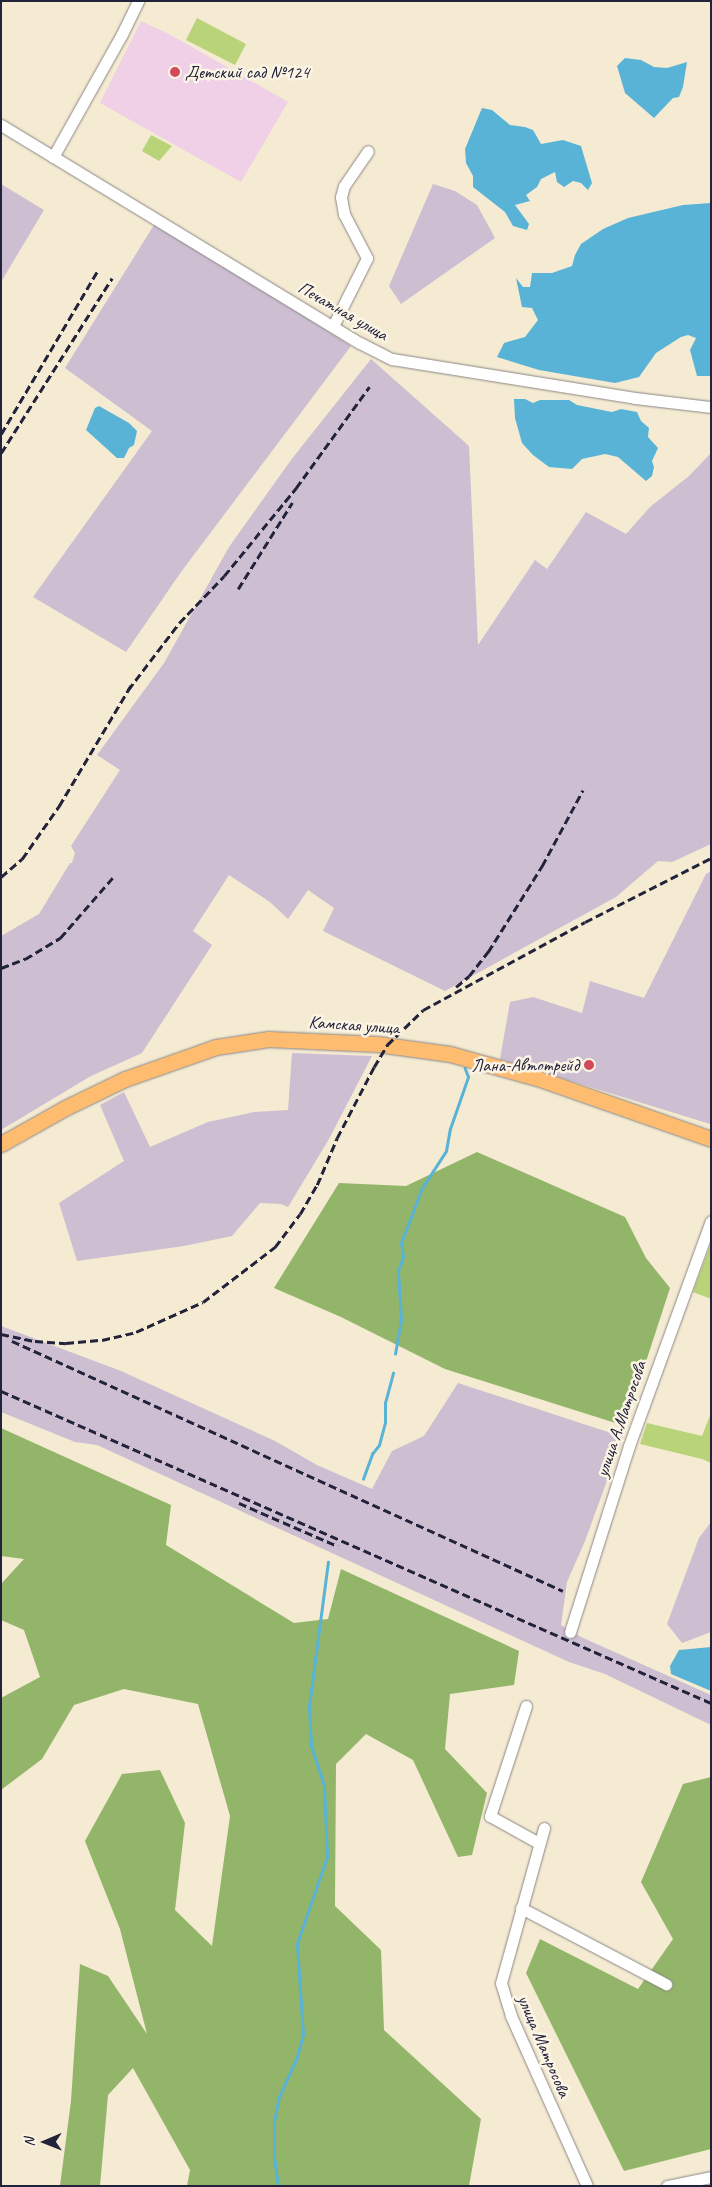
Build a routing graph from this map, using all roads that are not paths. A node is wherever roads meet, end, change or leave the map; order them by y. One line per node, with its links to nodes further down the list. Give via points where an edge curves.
1 (138, 1): 4 (street)
2 (1, 126): 4 (street, Печатная улица)
3 (368, 151): 5 (street, via 344,186 341,197 344,214 367,258)
4 (53, 157): 5 (street, Печатная улица)
5 (333, 326): 6 (street, Печатная улица, via 392,359 410,363)
6 (711, 407)
7 (711, 1139): 8 (main road, Камская улица, via 537,1078 457,1056 377,1044 268,1039 216,1047 125,1079)
8 (1, 1144)
9 (711, 1221): 10 (street, улица А.Матросова, via 629,1446)
10 (570, 1632)
11 (526, 1706): 13 (street, via 490,1816)
12 (544, 1828): 13 (street, улица Матросова)
13 (539, 1843): 14 (street, улица Матросова)
14 (521, 1908): 15 (street); 17 (street, улица Матросова, via 503,1975 503,1994)
15 (666, 1984)
16 (711, 2177): 18 (street)
17 (587, 2186)
18 (667, 2186)

